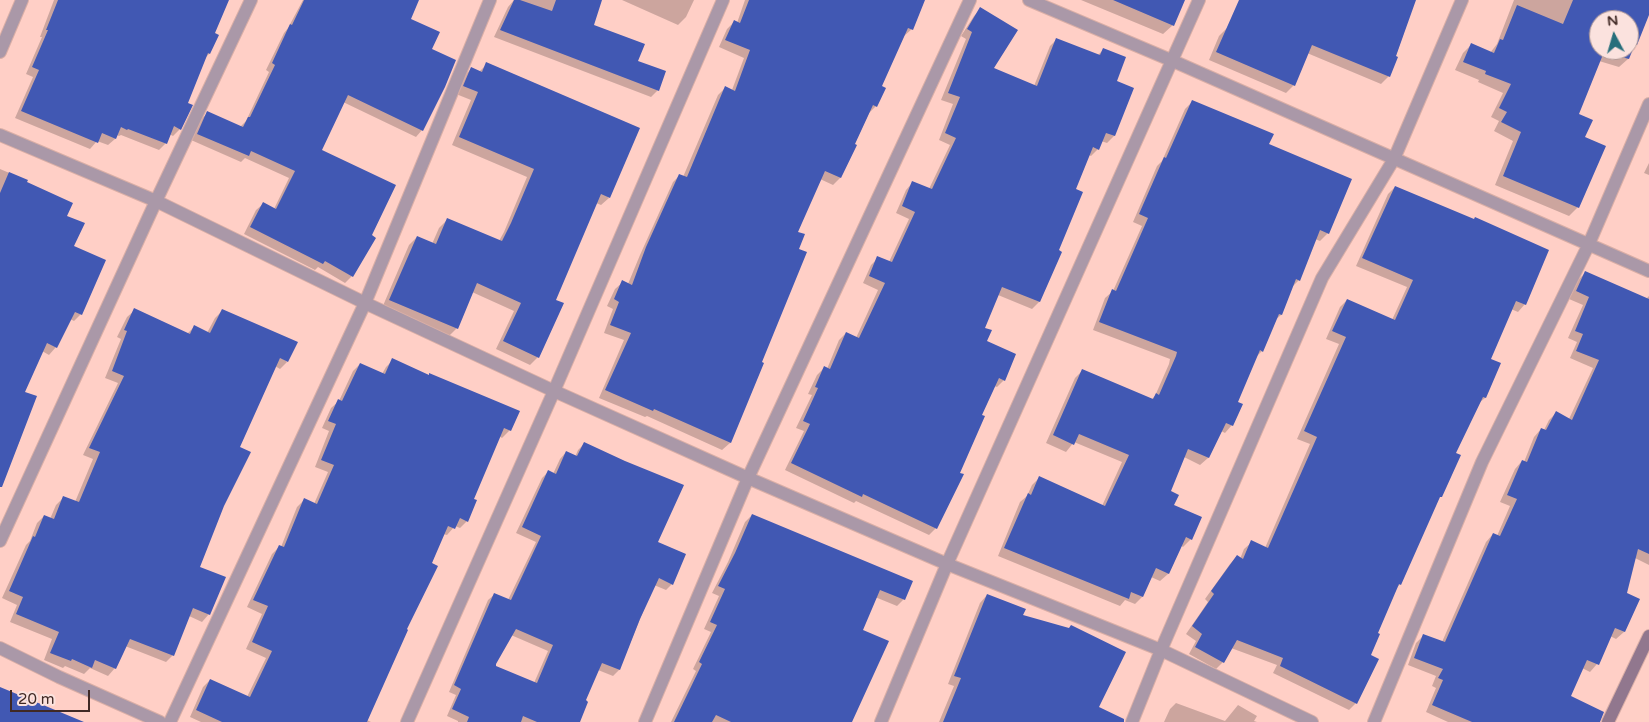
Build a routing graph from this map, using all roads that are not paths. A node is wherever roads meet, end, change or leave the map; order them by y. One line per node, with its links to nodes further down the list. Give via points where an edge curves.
1 (22, 0): 9 (street)
2 (251, 0): 14 (street)
3 (490, 0): 17 (street)
4 (723, 0): 18 (street)
5 (970, 0): 19 (street)
6 (1029, 0): 10 (street)
7 (1199, 0): 10 (street)
8 (1462, 0): 13 (street)
9 (0, 52)
10 (1173, 61): 13 (street); 21 (street)
11 (1649, 104): 15 (street)
12 (0, 135): 14 (street)
13 (1394, 159): 15 (street); 24 (street, via 1322,278)
14 (156, 201): 17 (street); 20 (street)
15 (1588, 246): 16 (street); 32 (street, via 1482,462)
16 (1649, 271)
17 (365, 303): 18 (street); 26 (street)
18 (554, 391): 19 (street); 27 (street)
19 (748, 478): 21 (street); 28 (street)
20 (0, 541)
21 (948, 564): 24 (street); 29 (street)
22 (1649, 636): 33 (street)
23 (0, 648): 25 (street)
24 (1161, 650): 30 (street); 31 (street)
25 (160, 722)
26 (170, 722)
27 (407, 722)
28 (644, 722)
29 (881, 722)
30 (1132, 722)
31 (1312, 722)
32 (1374, 722)
33 (1608, 722)

